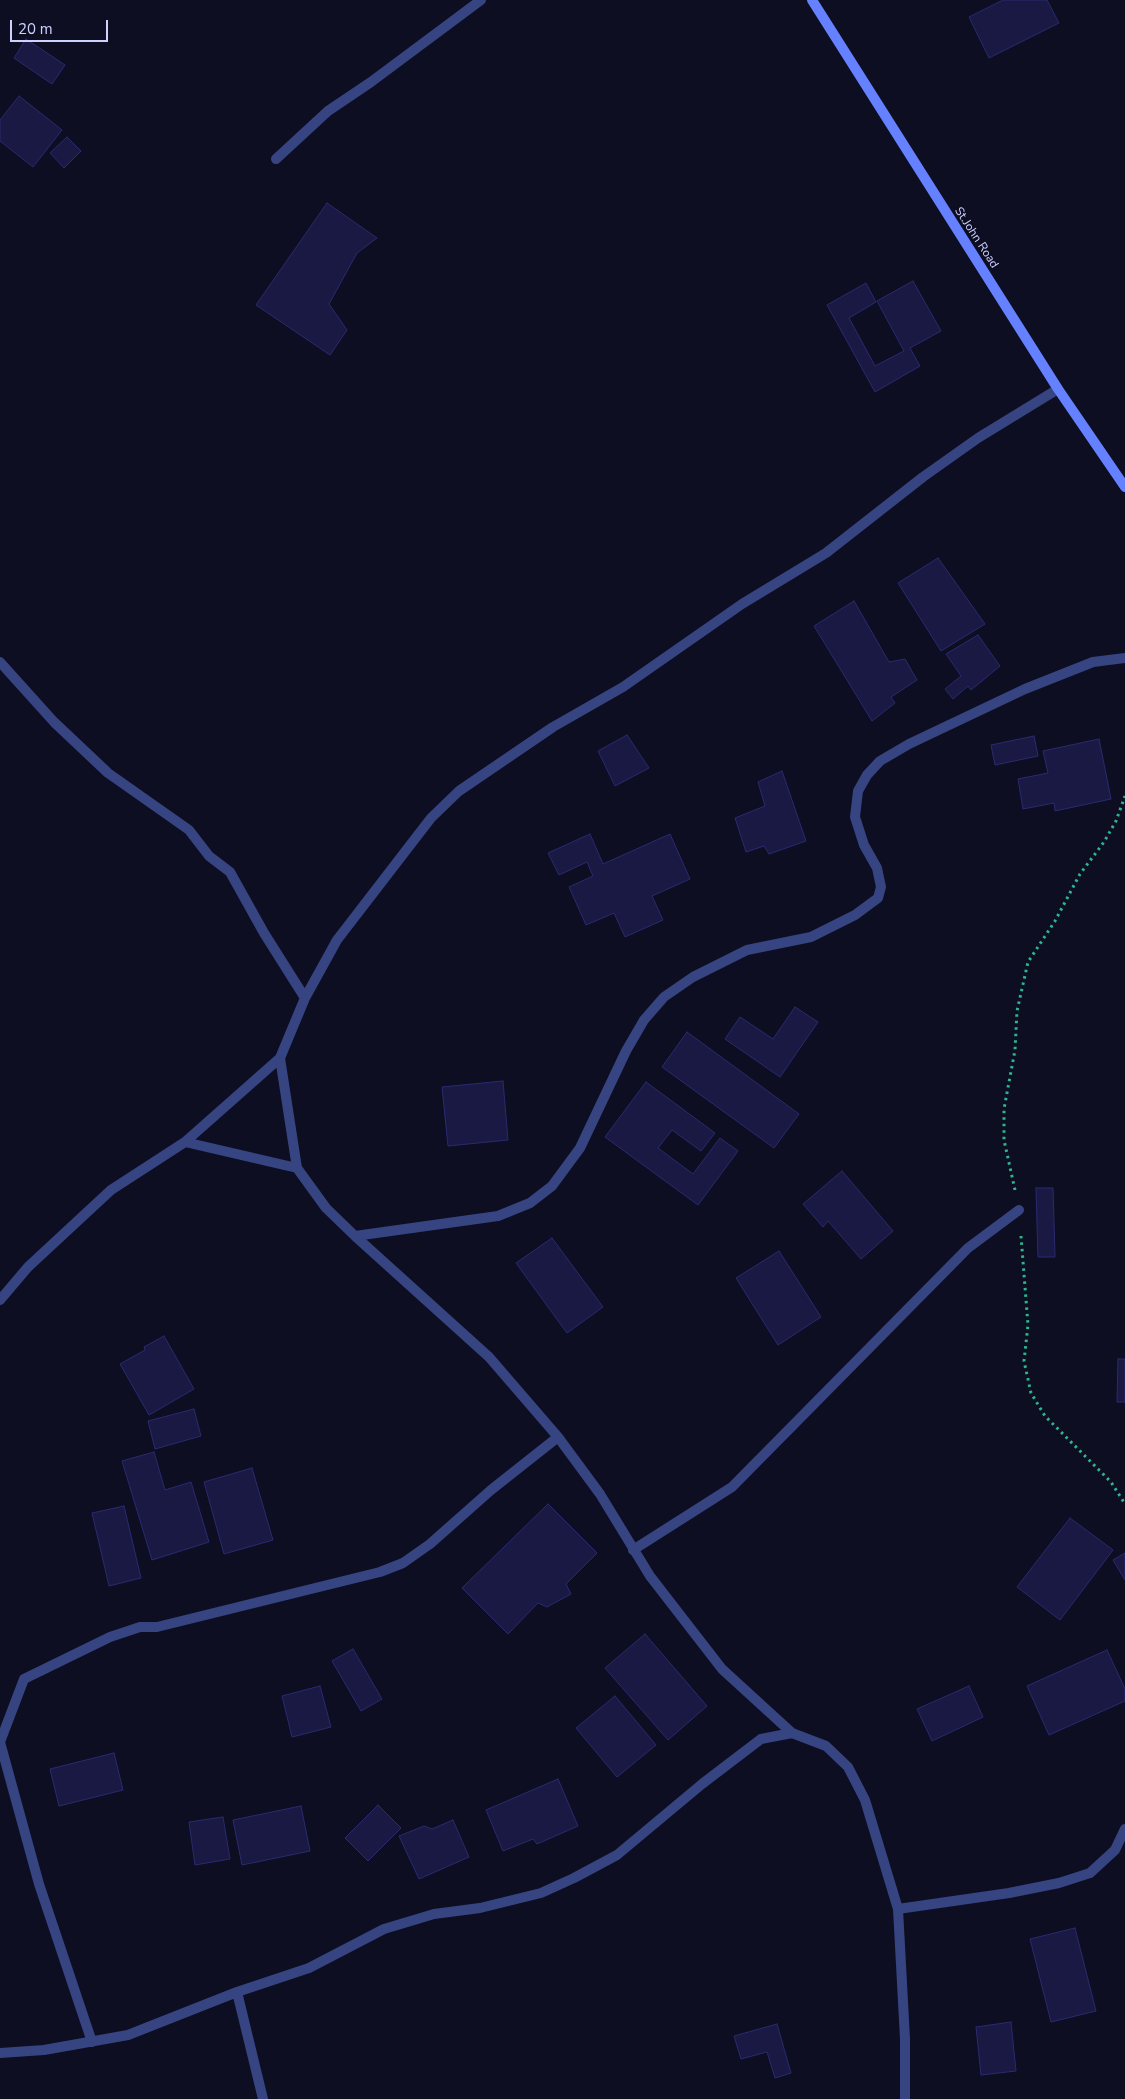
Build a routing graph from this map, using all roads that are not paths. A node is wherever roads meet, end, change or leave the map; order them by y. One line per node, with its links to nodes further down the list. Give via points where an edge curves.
1 (481, 0): 3 (street, via 328,111)
2 (812, 0): 4 (street, St.John Road)
3 (276, 159)
4 (1058, 389): 5 (street, St.John Road); 8 (street, via 923,476 826,553 742,604 623,687 553,727 459,791 431,818 336,940)
5 (1125, 487)
6 (1125, 658): 13 (street, via 1093,662 1025,689 880,761 858,791 855,816 864,845 877,868 878,898 855,915 811,937 747,950 693,977 664,997 644,1020 626,1051 580,1148 552,1186 530,1203 498,1216)
7 (0, 662): 8 (street, via 54,722 108,773 189,830 209,856 230,872)
8 (305, 998): 9 (street)
9 (280, 1058): 10 (street); 11 (street)
10 (185, 1142): 11 (street); 14 (street, via 111,1190 28,1267)
11 (297, 1168): 13 (street, via 326,1208)
12 (1019, 1210): 16 (street, via 968,1248 732,1487)
13 (355, 1236): 15 (street, via 489,1357)
14 (0, 1300)
15 (558, 1437): 16 (street, via 600,1494); 21 (street, via 490,1490 430,1544 403,1562 380,1572 110,1636 24,1679 0,1742 40,1884)
16 (633, 1550): 17 (street, via 722,1669)
17 (792, 1733): 19 (street, via 826,1746 848,1767 865,1800); 20 (street, via 761,1739 617,1856 574,1878 541,1893 480,1908 434,1914 384,1928 308,1968)
18 (1125, 1829): 19 (street, via 1115,1850 1090,1873 1009,1893)
19 (898, 1909): 24 (street)
20 (237, 1992): 21 (street, via 128,2034); 23 (street)
21 (92, 2042): 22 (street)
22 (0, 2053)
23 (263, 2099)
24 (905, 2099)

